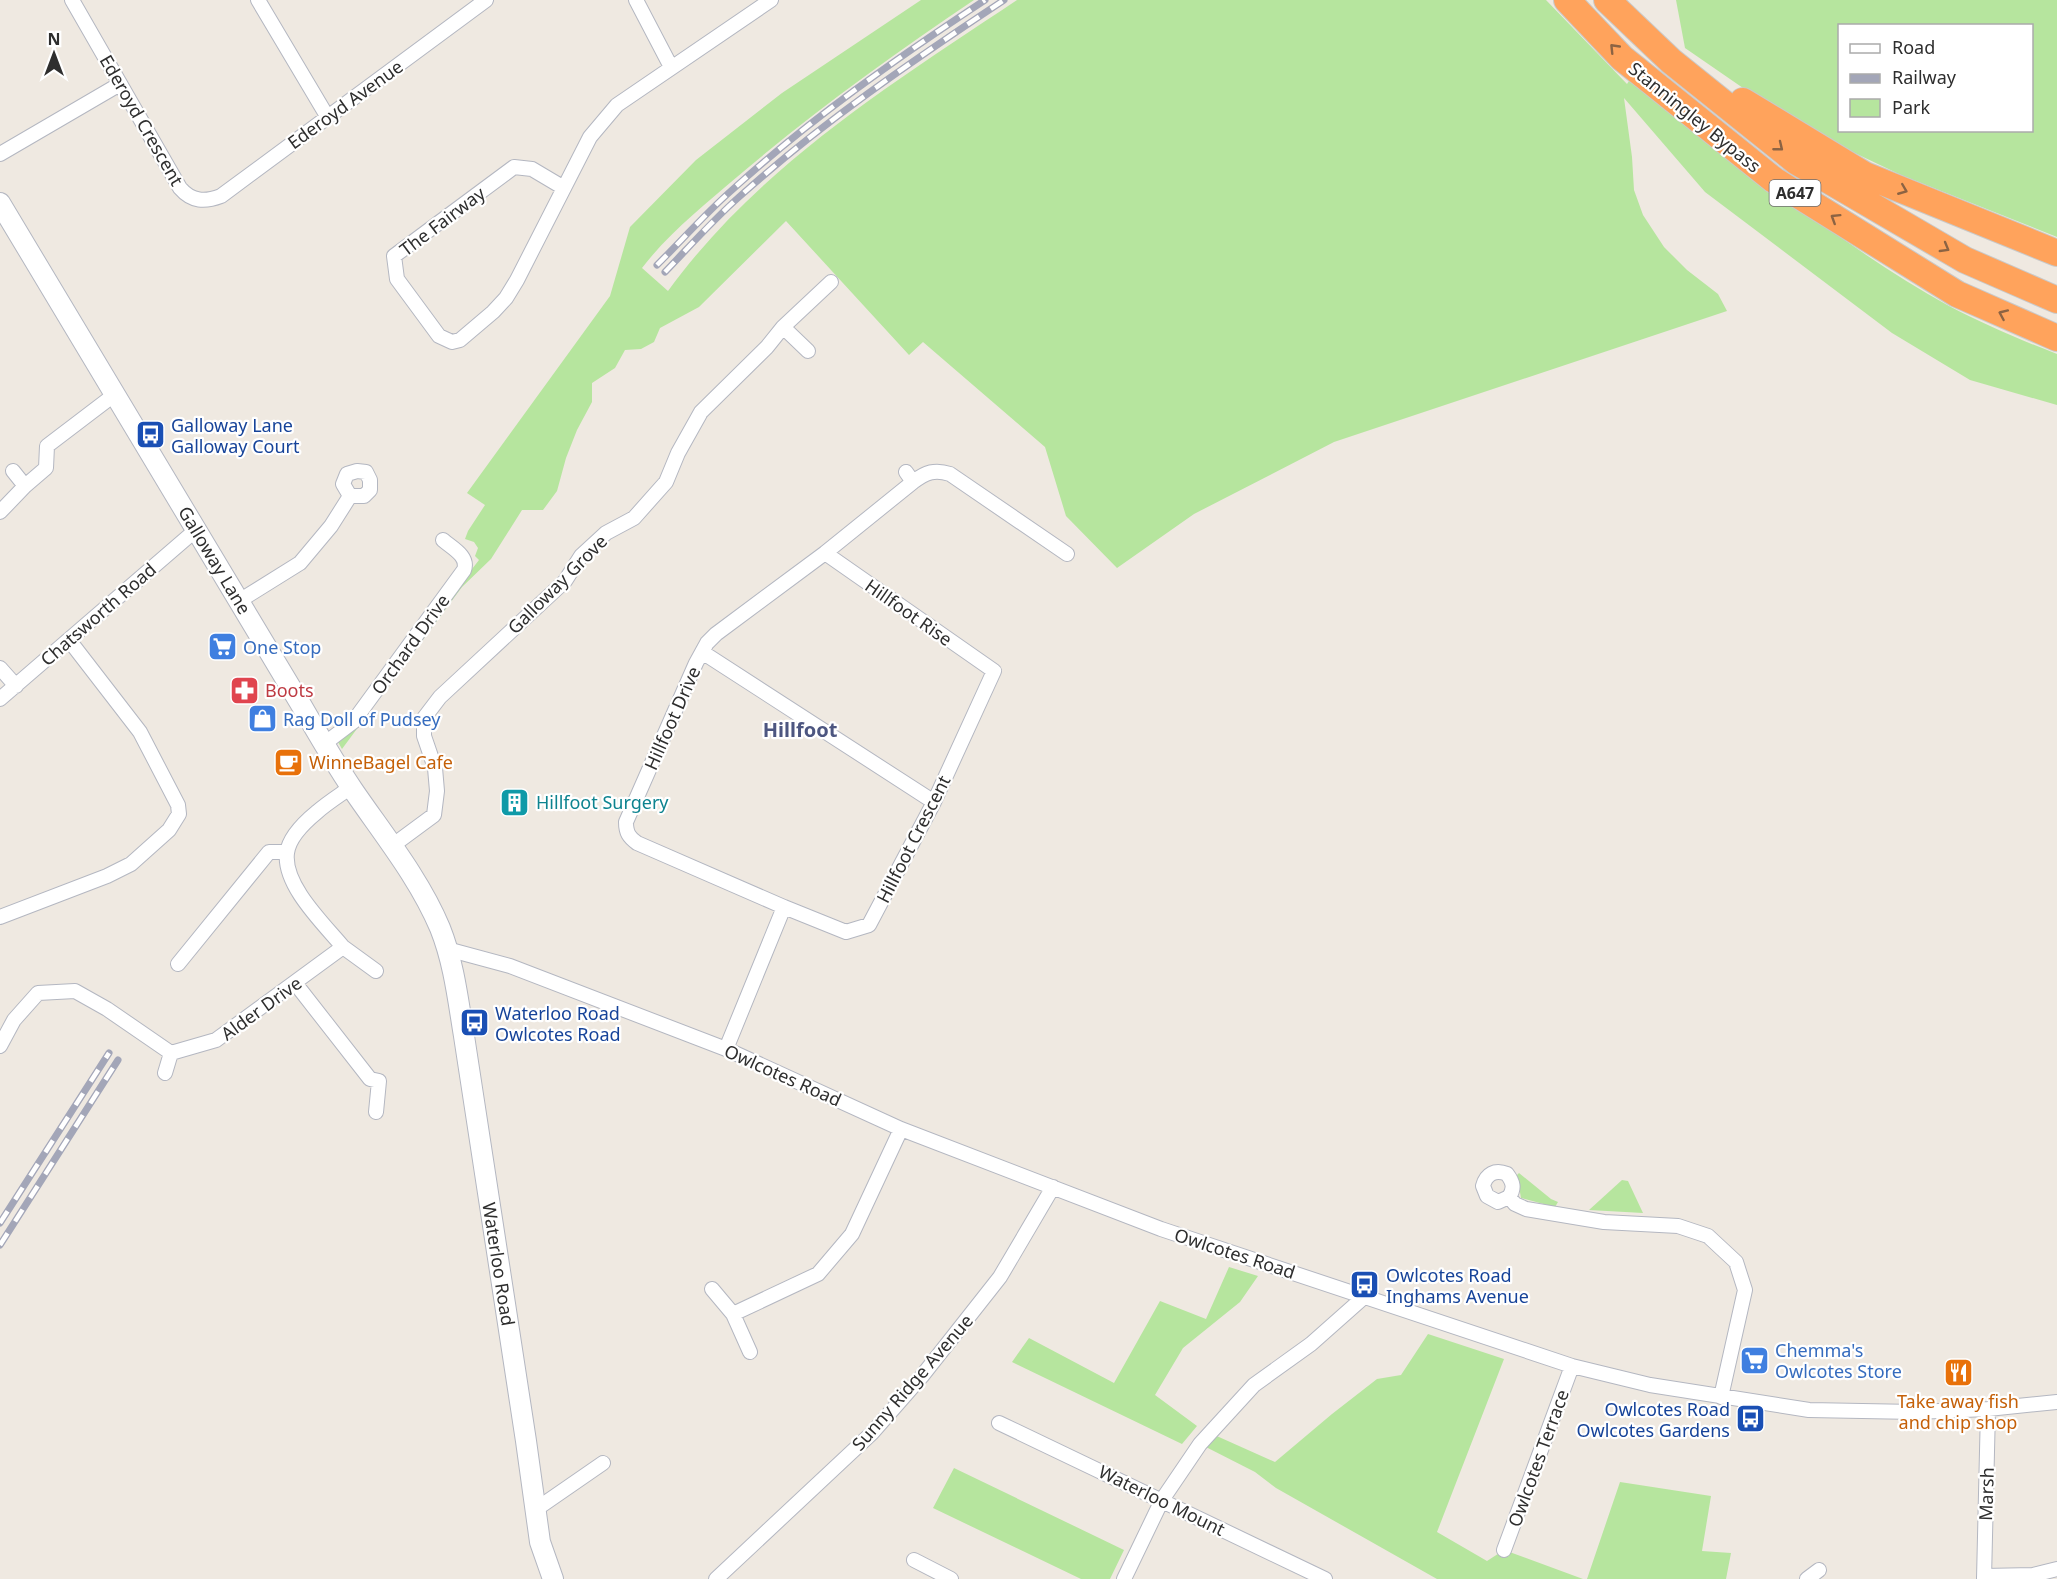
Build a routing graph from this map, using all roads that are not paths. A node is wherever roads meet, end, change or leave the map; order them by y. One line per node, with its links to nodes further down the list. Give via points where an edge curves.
1 (72, 0): 9 (street, Ederoyd Crescent)
2 (258, 0): 10 (street)
3 (486, 0): 10 (street, Ederoyd Avenue)
4 (636, 0): 8 (street)
5 (771, 0): 8 (street, The Fairway)
6 (1567, 0): 19 (highway, Stanningley Bypass / A647, one-way to 6, via 1957,294 1774,180 1622,58)
7 (1608, 0): 15 (highway, one-way to 15, via 1728,92 1865,175); 17 (highway, Stanningley Bypass / A647, one-way to 17, via 1671,61 1797,162 1965,260)
8 (671, 68): 12 (street, The Fairway, via 617,105 590,136)
9 (120, 84): 11 (street); 13 (street, Ederoyd Crescent, via 180,188)
10 (327, 117): 13 (street, Ederoyd Avenue, via 221,196)
11 (0, 154)
12 (564, 188): 12 (street, The Fairway, via 506,298 460,340 452,342 439,336 398,279 394,256 514,167 532,169)
13 (201, 201)
14 (0, 202): 21 (main road, Galloway Lane)
15 (2057, 253)
16 (831, 282): 18 (street, Galloway Grove)
17 (2057, 300)
18 (783, 327): 20 (street); 40 (street, Galloway Grove, via 701,412 666,482 634,518 606,533 581,556 565,581 440,697 424,718 424,736 435,768 434,815)
19 (2057, 338)
20 (808, 351)
21 (114, 395): 23 (street, via 47,446 46,468); 26 (main road, Galloway Lane)
22 (13, 471): 23 (street)
23 (25, 486): 25 (street)
24 (350, 496): 30 (street, via 300,563)
25 (0, 512)
26 (197, 529): 30 (main road, Galloway Lane); 31 (street, Chatsworth Road)
27 (443, 540): 37 (street, Orchard Drive, via 464,558 464,570 353,722)
28 (825, 553): 29 (street, Hillfoot Drive, via 910,477 941,471); 32 (street, Hillfoot Drive, via 716,634); 34 (street, Hillfoot Rise)
29 (1068, 554)
30 (239, 602): 37 (main road, Galloway Lane)
31 (69, 640): 35 (street, Chatsworth Road); 43 (street, via 140,732 179,814 169,830 131,864)
32 (702, 652): 39 (street); 42 (street, Hillfoot Drive, via 629,815 626,830 637,843)
33 (0, 668): 35 (street)
34 (994, 670): 39 (street, Hillfoot Crescent)
35 (16, 686): 36 (street, Chatsworth Road)
36 (0, 699)
37 (324, 744): 38 (main road, Galloway Lane)
38 (351, 787): 40 (main road, Galloway Lane); 41 (street, via 317,811 295,834)
39 (934, 802): 42 (street, Hillfoot Crescent, via 869,925 846,932)
40 (392, 846): 45 (main road, Galloway Lane, via 426,901)
41 (287, 852): 44 (street, via 289,874 304,900); 46 (street, via 270,852)
42 (784, 907): 50 (street)
43 (0, 917)
44 (343, 947): 47 (street); 48 (street, Alder Drive)
45 (447, 949): 50 (street, Owlcotes Road, via 510,966); 68 (main road, Waterloo Road, via 478,1122)
46 (178, 964)
47 (376, 971)
48 (295, 983): 51 (street, Alder Drive, via 216,1040); 53 (street, via 370,1078 379,1081)
49 (0, 1046): 51 (street, via 14,1020 39,993 75,991)
50 (726, 1049): 54 (street, Owlcotes Road)
51 (171, 1053): 52 (street)
52 (165, 1073)
53 (376, 1112)
54 (901, 1129): 55 (street, Owlcotes Road); 59 (street, via 852,1233 818,1274)
55 (1053, 1186): 58 (street, Owlcotes Road, via 1161,1229); 75 (street, Sunny Ridge Avenue, via 1000,1277 922,1376 872,1433)
56 (1509, 1197): 62 (street, via 1526,1209 1574,1219 1678,1226 1708,1236 1736,1262 1745,1290)
57 (712, 1289): 59 (street)
58 (1364, 1297): 61 (street, Owlcotes Road); 67 (street, via 1311,1344 1254,1385 1200,1444)
59 (733, 1314): 60 (street)
60 (750, 1352)
61 (1572, 1366): 62 (street, Owlcotes Road); 69 (street, Owlcotes Terrace)
62 (1721, 1397): 64 (street, Owlcotes Road, via 1809,1410)
63 (2057, 1402): 64 (street, Owlcotes Road)
64 (1989, 1409): 73 (street, Marsh)
65 (999, 1423): 67 (street, Waterloo Mount)
66 (603, 1463): 68 (street)
67 (1162, 1500): 77 (street); 78 (street, Waterloo Mount)
68 (535, 1510): 74 (main road, Waterloo Road, via 540,1542)
69 (1504, 1550)
70 (914, 1560): 76 (street)
71 (2057, 1569): 73 (street, via 2033,1575)
72 (1819, 1570): 79 (street)
73 (1984, 1578)
74 (553, 1579)
75 (716, 1579)
76 (951, 1579)
77 (1124, 1579)
78 (1325, 1579)
79 (1807, 1579)

